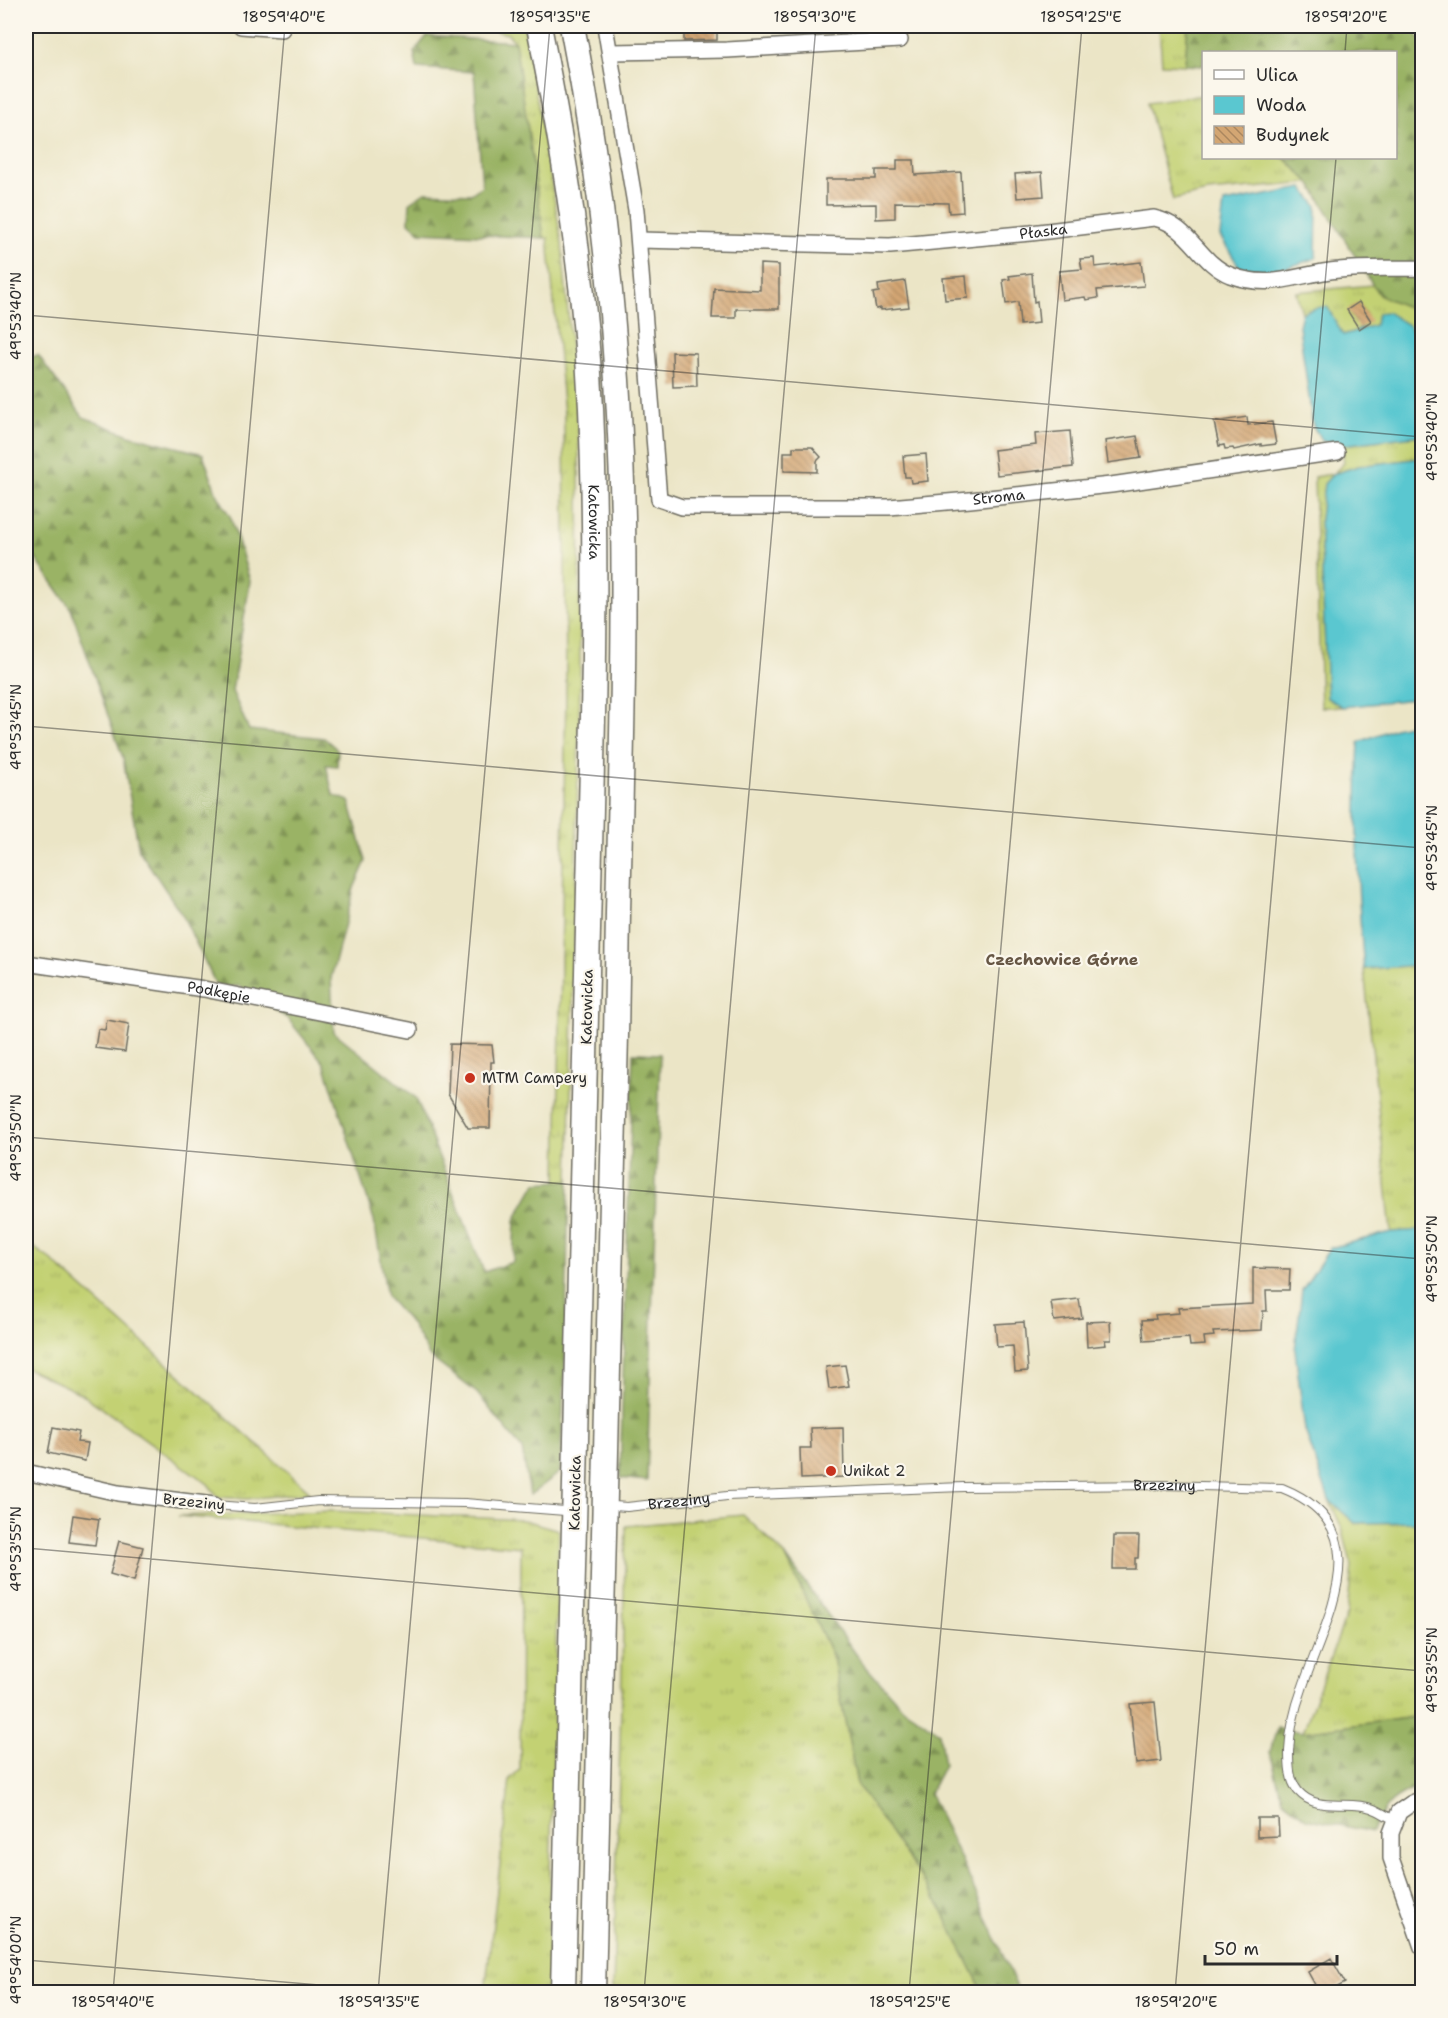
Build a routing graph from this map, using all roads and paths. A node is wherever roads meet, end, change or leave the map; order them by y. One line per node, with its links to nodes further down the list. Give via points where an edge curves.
1 (241, 26): 5 (street)
2 (539, 26): 16 (main road, Katowicka, via 562,148 581,288 593,482 593,701)
3 (572, 26): 14 (main road, Katowicka, via 598,181 607,264 623,522 617,1024)
4 (605, 26): 7 (street)
5 (282, 29)
6 (900, 40): 7 (street)
7 (611, 52): 8 (street)
8 (639, 240): 9 (street, Płaska, via 890,246 1154,218 1175,226 1212,265 1249,281 1284,281 1340,269); 10 (street, Stroma, via 659,499 682,507 889,507 1111,485)
9 (1422, 268)
10 (1337, 452)
11 (26, 963): 12 (street, Podkępie, via 204,989)
12 (410, 1030)
13 (26, 1472): 15 (street, Brzeziny, via 118,1493)
14 (605, 1501): 18 (lane, Brzeziny, via 627,1507 727,1496 963,1487 1240,1486 1291,1491 1317,1507 1330,1524 1340,1554 1328,1623 1301,1690 1288,1768 1297,1789 1309,1800 1370,1808); 21 (main road, Katowicka)
15 (214, 1505): 16 (lane, Brzeziny, via 255,1508 318,1501 465,1503 565,1511)
16 (575, 1522): 20 (main road, Katowicka)
17 (1422, 1799): 18 (street, via 1399,1812)
18 (1396, 1821): 19 (street, via 1391,1833 1391,1858)
19 (1422, 1947)
20 (563, 1992)
21 (593, 1992)

